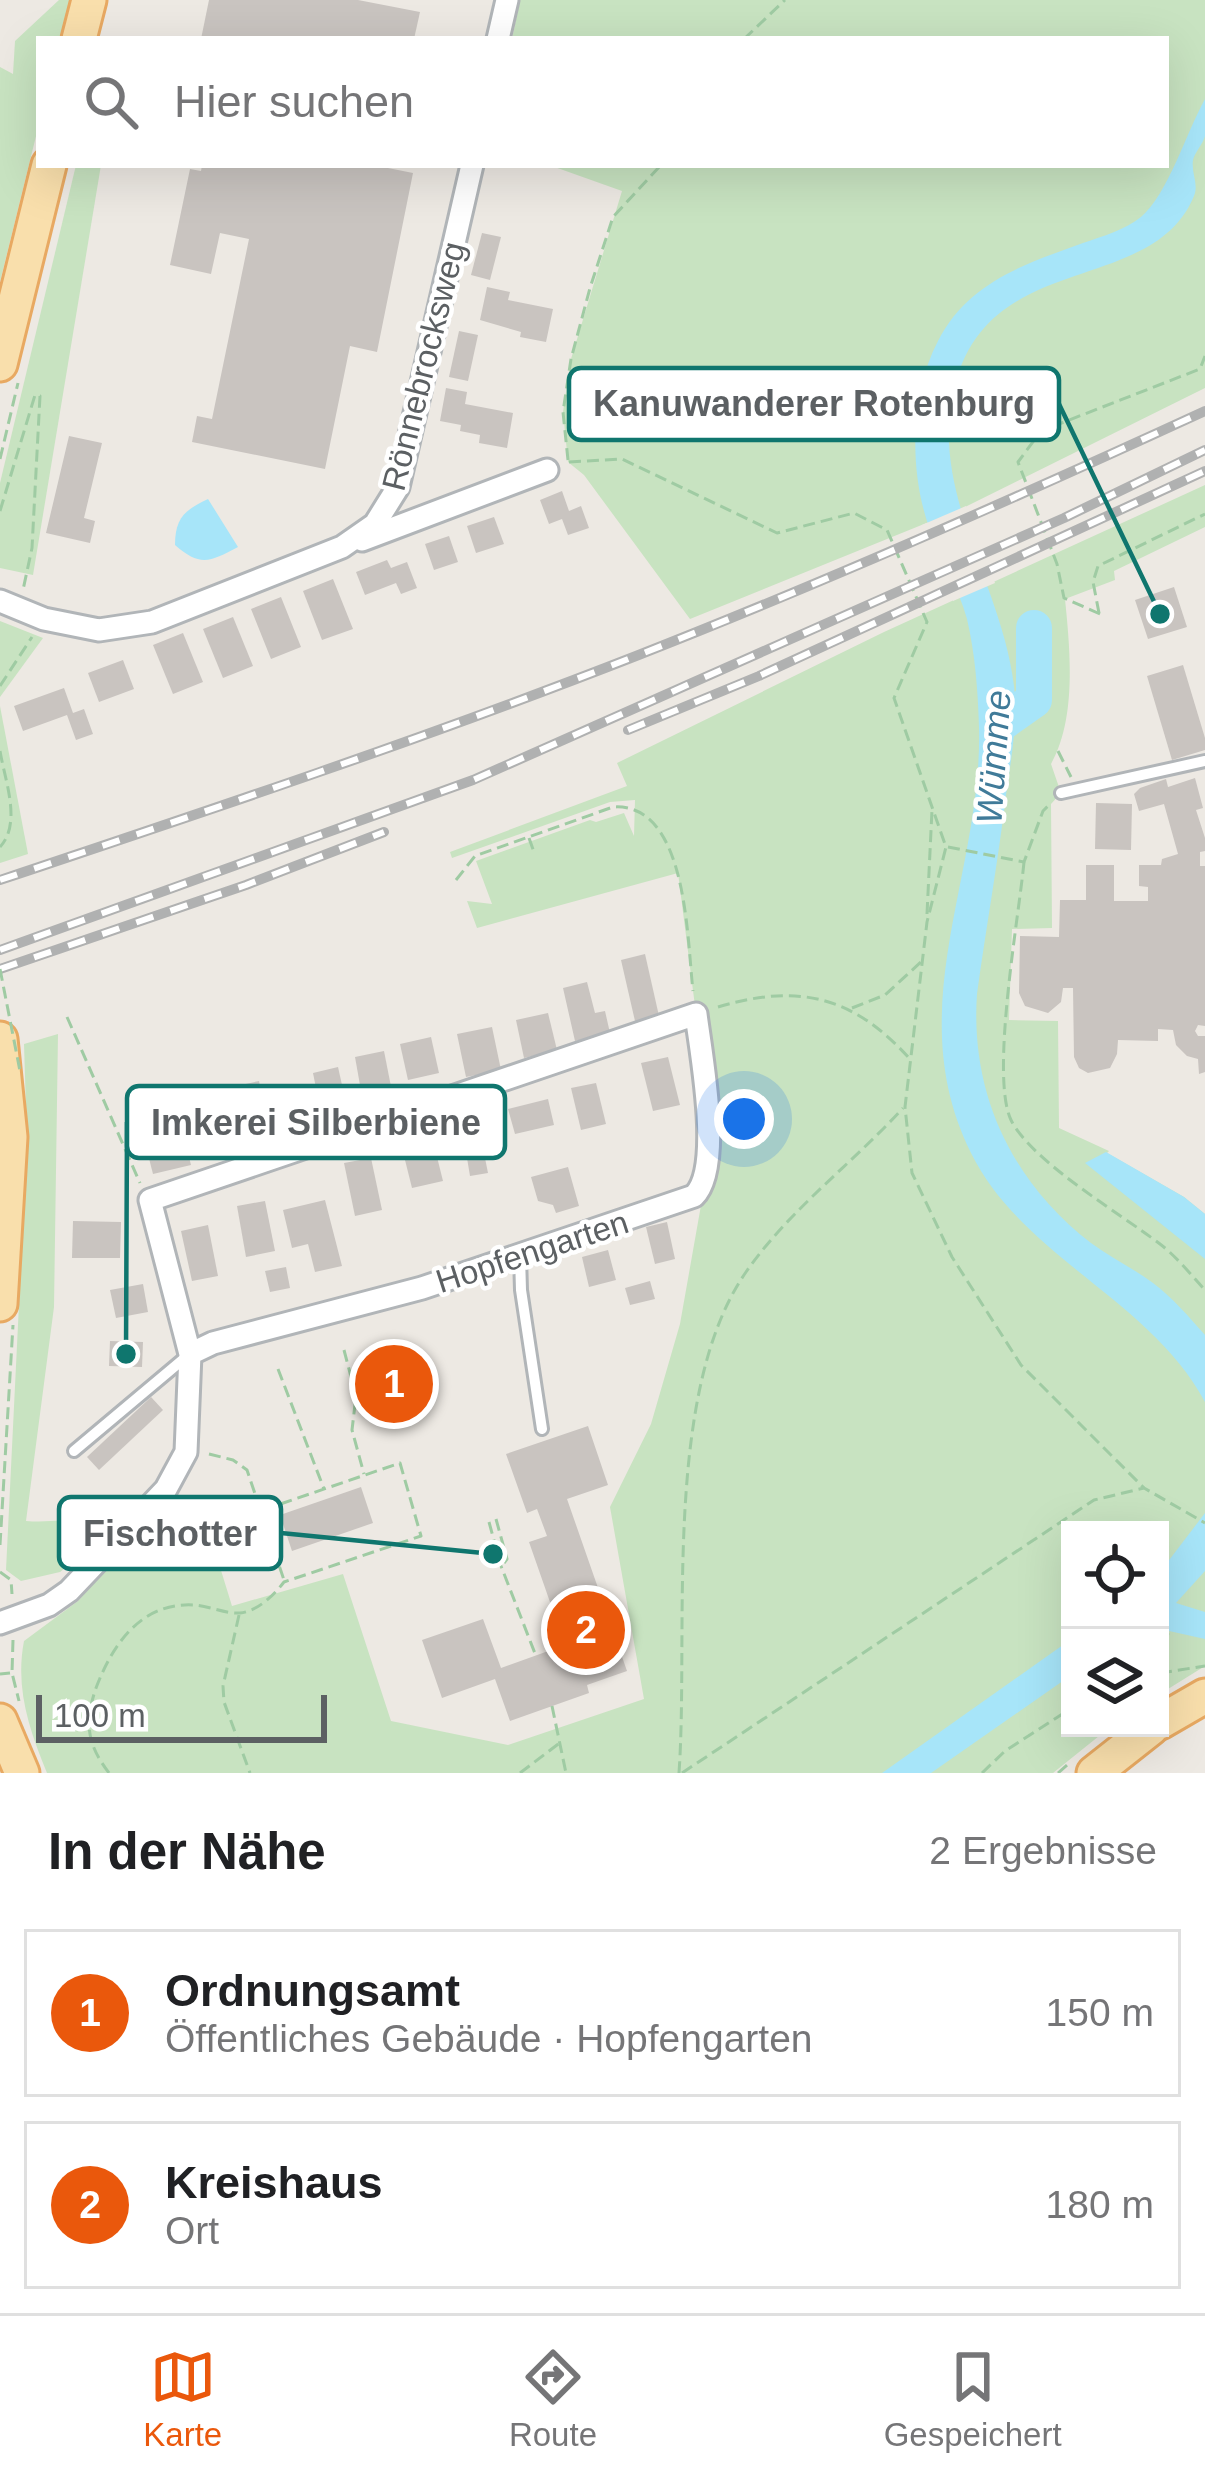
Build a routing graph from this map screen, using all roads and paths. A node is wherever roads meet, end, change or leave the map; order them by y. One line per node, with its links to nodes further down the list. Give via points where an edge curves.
1 (89, 0): 4 (main road)
2 (507, 0): 5 (street)
3 (785, 0): 6 (path)
4 (81, 36)
5 (499, 36)
6 (747, 36)
7 (48, 168): 11 (main road)
8 (471, 168): 15 (street, Rönnebrocksweg, via 398,487 375,524)
9 (658, 168): 24 (path, via 613,217 590,289 563,412 568,462 622,459 777,533 854,513 887,530 927,622 894,698)
10 (1205, 356): 14 (path, via 1200,369 1041,431 1018,462 1064,598 1100,614 1098,566)
11 (0, 364)
12 (547, 470): 15 (street, Rönnebrocksweg)
13 (0, 511): 16 (path, via 40,396 32,548)
14 (1205, 514)
15 (343, 547): 17 (street, Rönnebrocksweg, via 124,629)
16 (10, 605): 17 (street, Rönnebrocksweg)
17 (44, 619): 18 (path)
18 (0, 686)
19 (1058, 751): 22 (path)
20 (0, 752): 26 (path, via 12,822)
21 (1205, 761): 22 (lane)
22 (1077, 789): 23 (lane)
23 (1061, 793): 29 (path, via 1043,812)
24 (932, 808): 27 (path); 31 (path)
25 (529, 837): 28 (path); 30 (path, via 475,856); 35 (path, via 623,806 644,815 678,872)
26 (0, 847)
27 (949, 847): 29 (path); 31 (path)
28 (535, 855)
29 (1024, 862): 44 (path, via 1007,1015 1011,1118 1040,1155 1166,1248)
30 (456, 880)
31 (927, 922): 32 (path)
32 (922, 961): 34 (path, via 885,995); 38 (path)
33 (0, 969): 39 (path, bridge)
34 (851, 1009): 35 (path, via 760,997); 38 (path)
35 (696, 1014): 42 (street); 43 (street, Hopfengarten, via 707,1107 702,1188 682,1202)
36 (67, 1017): 42 (path)
37 (0, 1039): 39 (main road)
38 (910, 1059): 40 (path)
39 (13, 1073): 41 (main road)
40 (904, 1107): 53 (path, via 912,1172 952,1257 1021,1366); 81 (path, via 777,1233 743,1276 708,1351 691,1434)
41 (5, 1138): 45 (main road)
42 (150, 1200): 47 (street)
43 (520, 1256): 47 (street, Hopfengarten); 49 (lane)
44 (1205, 1291)
45 (0, 1304)
46 (344, 1350): 52 (path)
47 (190, 1354): 50 (lane); 51 (street)
48 (278, 1369): 54 (path)
49 (542, 1429)
50 (74, 1451)
51 (186, 1452): 55 (path, via 247,1470); 63 (street, via 166,1489 69,1591)
52 (365, 1475): 54 (path); 61 (path, via 400,1463 421,1536)
53 (1144, 1488): 58 (path); 81 (path, via 1094,1500)
54 (324, 1489): 55 (path)
55 (260, 1511): 61 (path)
56 (496, 1519): 59 (path, via 507,1559)
57 (489, 1522): 59 (path)
58 (1205, 1522)
59 (501, 1566): 64 (path)
60 (0, 1572): 63 (path, via 11,1580)
61 (284, 1582): 62 (path, via 272,1598)
62 (240, 1613): 77 (path, via 169,1607 121,1640 87,1726); 78 (path, via 223,1687)
63 (6, 1621): 67 (path)
64 (536, 1656)
65 (1205, 1666): 66 (path)
66 (1169, 1672)
67 (12, 1673): 68 (path); 73 (path)
68 (0, 1674)
69 (1205, 1696): 72 (main road)
70 (552, 1706): 75 (path)
71 (1061, 1715): 82 (path)
72 (1169, 1717)
73 (11, 1718): 76 (main road)
74 (1140, 1737): 83 (main road)
75 (561, 1742): 79 (path); 80 (path)
76 (22, 1773)
77 (109, 1773)
78 (250, 1773)
79 (520, 1773)
80 (566, 1773)
81 (680, 1773)
82 (982, 1773)
83 (1094, 1773)

